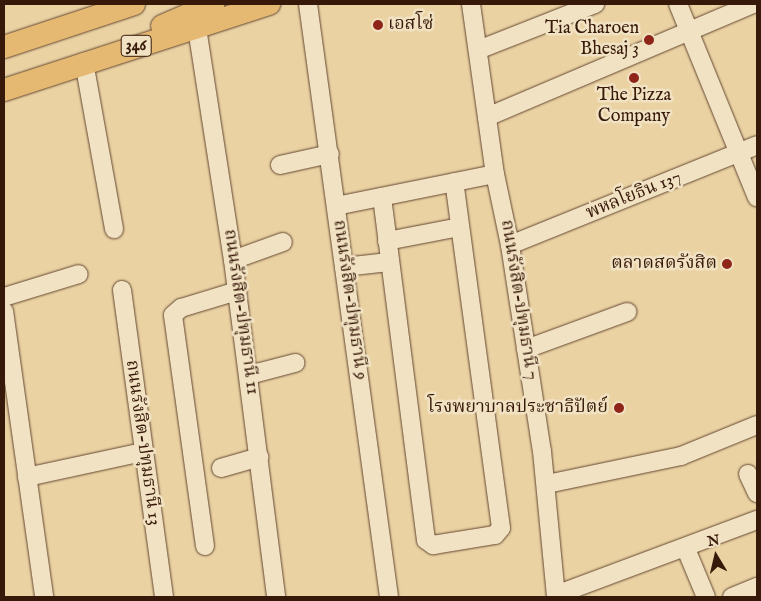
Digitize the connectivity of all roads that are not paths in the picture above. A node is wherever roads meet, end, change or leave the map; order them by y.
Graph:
1 (134, 4) edge
2 (213, 4) edge
3 (269, 4) edge
4 (308, 4) edge
5 (471, 4) edge
6 (595, 4) edge
7 (678, 4) edge
8 (753, 4) edge
9 (87, 12) edge
10 (197, 28) junction
11 (688, 30) junction
12 (4, 47) edge
13 (478, 50) junction
14 (109, 54) junction
15 (84, 62) junction
16 (4, 90) edge
17 (487, 117) junction
18 (757, 145) edge
19 (738, 153) junction
20 (330, 154) junction
21 (280, 165) dead end
22 (495, 174) junction
23 (454, 182) junction
24 (382, 197) junction
25 (757, 198) edge
26 (336, 206) junction
27 (460, 226) junction
28 (114, 229) dead end
29 (387, 241) junction
30 (283, 242) dead end
31 (510, 245) junction
32 (233, 260) junction
33 (390, 262) junction
34 (344, 267) junction
35 (80, 274) dead end
36 (122, 290) dead end
37 (237, 291) junction
38 (4, 297) edge
39 (4, 311) edge
40 (627, 312) dead end
41 (526, 349) junction
42 (295, 363) dead end
43 (249, 375) junction
44 (757, 425) edge
45 (143, 452) junction
46 (259, 457) junction
47 (221, 468) dead end
48 (748, 474) dead end
49 (27, 477) junction
50 (546, 484) junction
51 (757, 493) edge
52 (757, 520) edge
53 (205, 546) dead end
54 (686, 549) junction
55 (757, 587) edge
56 (556, 596) edge
57 (44, 597) edge
58 (164, 597) edge
59 (276, 597) edge
60 (389, 597) edge
61 (706, 597) edge
62 (732, 597) edge

1 - 9 main road, 346
2 - 14 main road
3 - 10 main road, 346
4 - 20 street, ถนนรังสิต-ปทุมธานี 9
5 - 13 street, ถนนรังสิต-ปทุมธานี 7
6 - 13 street
7 - 11 street
8 - 11 street
9 - 12 main road, 346
10 - 14 main road, 346
10 - 32 street, ถนนรังสิต-ปทุมธานี 11
11 - 17 street
11 - 19 street
13 - 17 street, ถนนรังสิต-ปทุมธานี 7
14 - 15 main road, 346
15 - 16 main road, 346
15 - 28 street
17 - 22 street, ถนนรังสิต-ปทุมธานี 7
18 - 19 street, พหลโยธิน 137
19 - 25 street
19 - 31 street, พหลโยธิน 137
20 - 21 street
20 - 26 street, ถนนรังสิต-ปทุมธานี 9
22 - 23 street
22 - 31 street, ถนนรังสิต-ปทุมธานี 7
23 - 24 street
23 - 27 street
24 - 26 street
24 - 29 street
26 - 34 street, ถนนรังสิต-ปทุมธานี 9
27 - 29 street
27 - 33 street
29 - 33 street
30 - 32 street
31 - 41 street, ถนนรังสิต-ปทุมธานี 7
32 - 37 street, ถนนรังสิต-ปทุมธานี 11
33 - 34 street
34 - 60 street, ถนนรังสิต-ปทุมธานี 9
35 - 38 street
36 - 45 street, ถนนรังสิต-ปทุมธานี 13
37 - 43 street, ถนนรังสิต-ปทุมธานี 11
37 - 53 street
39 - 49 street
40 - 41 street
41 - 50 street, ถนนรังสิต-ปทุมธานี 7
42 - 43 street
43 - 46 street, ถนนรังสิต-ปทุมธานี 11
44 - 50 street
45 - 49 street
45 - 58 street, ถนนรังสิต-ปทุมธานี 13
46 - 47 street
46 - 59 street, ถนนรังสิต-ปทุมธานี 11
48 - 51 street
49 - 57 street
50 - 56 street, ถนนรังสิต-ปทุมธานี 7
52 - 54 street
54 - 56 street
54 - 61 street
55 - 62 street

